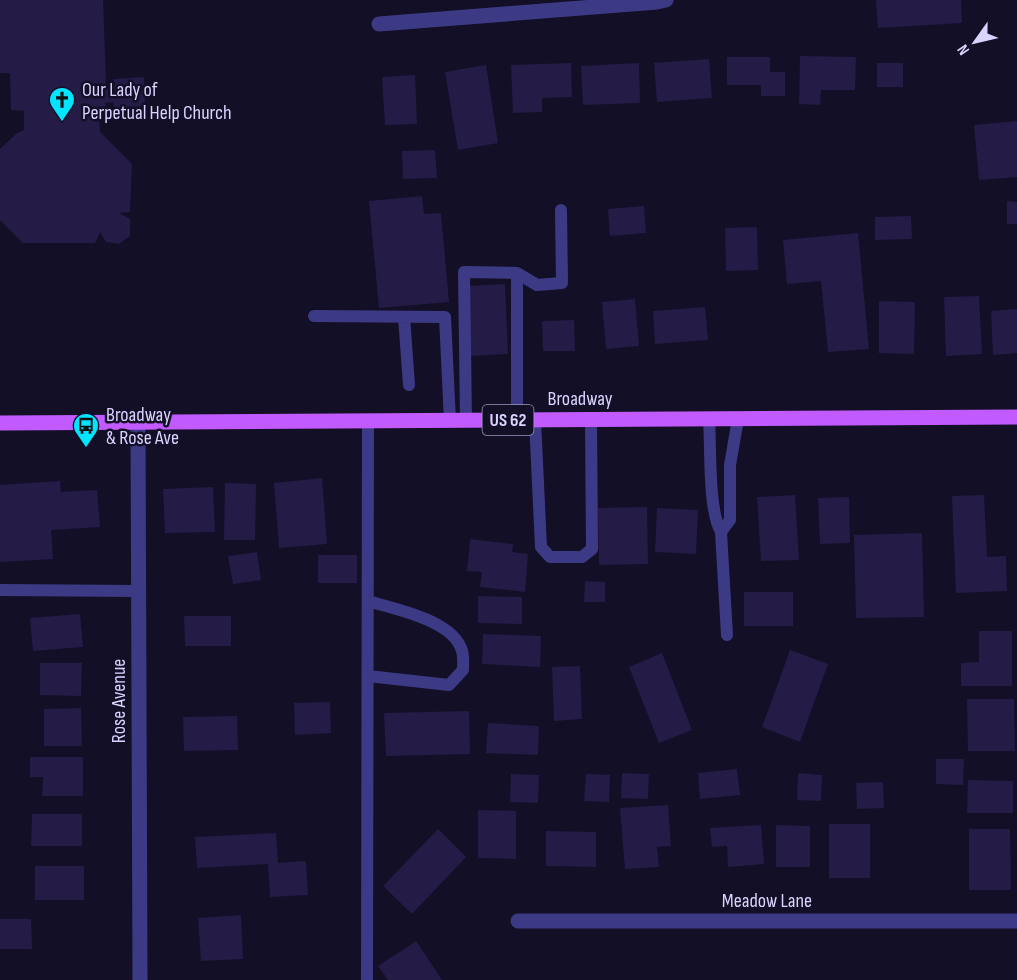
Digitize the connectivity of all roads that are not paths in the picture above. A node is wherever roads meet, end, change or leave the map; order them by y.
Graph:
1 (666, 0) edge
2 (379, 24) dead end
3 (561, 210) dead end
4 (517, 273) junction
5 (314, 316) dead end
6 (404, 317) junction
7 (409, 385) dead end
8 (1017, 417) edge
9 (738, 418) junction
10 (591, 419) junction
11 (709, 419) junction
12 (517, 420) junction
13 (535, 420) junction
14 (368, 421) junction
15 (450, 421) junction
16 (466, 421) junction
17 (138, 422) junction
18 (0, 423) edge
19 (721, 532) junction
20 (0, 590) edge
21 (138, 591) junction
22 (368, 601) junction
23 (727, 635) dead end
24 (368, 676) junction
25 (518, 921) dead end
26 (1017, 921) edge
27 (140, 980) edge
28 (367, 980) edge

1 - 2 street
3 - 4 lane
4 - 12 lane
4 - 16 lane
5 - 6 lane
6 - 7 lane
6 - 15 lane
8 - 9 main road, Broadway / US 62
9 - 11 main road, Broadway / US 62
9 - 19 lane
10 - 11 main road, Broadway / US 62
10 - 13 main road, Broadway / US 62
10 - 13 lane
11 - 19 lane
12 - 13 main road, Broadway / US 62
12 - 16 main road, Broadway / US 62
14 - 15 main road, Broadway / US 62
14 - 17 main road, Broadway / US 62
14 - 22 lane
15 - 16 main road, Broadway / US 62
17 - 18 main road, Broadway / US 62
17 - 21 street, Rose Avenue
19 - 23 lane
20 - 21 lane
21 - 27 street, Rose Avenue
22 - 24 lane
22 - 24 lane
24 - 28 lane
25 - 26 street, Meadow Lane

